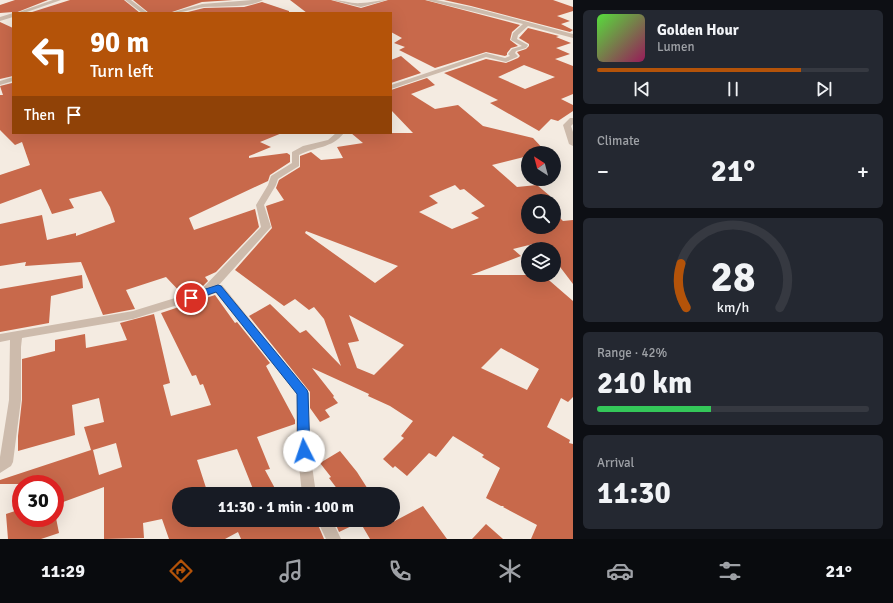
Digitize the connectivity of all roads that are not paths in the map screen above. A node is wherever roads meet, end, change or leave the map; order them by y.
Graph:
1 (58, 0) edge
2 (128, 0) edge
3 (260, 0) edge
4 (335, 0) edge
5 (384, 0) edge
6 (429, 0) edge
7 (22, 12) edge
8 (144, 12) edge
9 (177, 12) edge
10 (12, 15) edge
11 (0, 19) edge
12 (527, 24) junction
13 (573, 36) edge
14 (12, 79) edge
15 (0, 83) edge
16 (392, 87) edge
17 (573, 120) edge
18 (339, 134) edge
19 (573, 144) edge
20 (205, 293) junction
21 (17, 335) junction
22 (0, 338) edge
23 (0, 467) edge
24 (309, 487) edge
25 (328, 527) edge
26 (334, 539) edge

1 - 7 street
2 - 8 street
3 - 9 street
4 - 5 street
6 - 12 street
10 - 11 street
12 - 13 street
12 - 16 street
14 - 15 street
17 - 19 street
18 - 20 street
20 - 21 street
20 - 24 street
21 - 22 street
21 - 23 street
25 - 26 street

